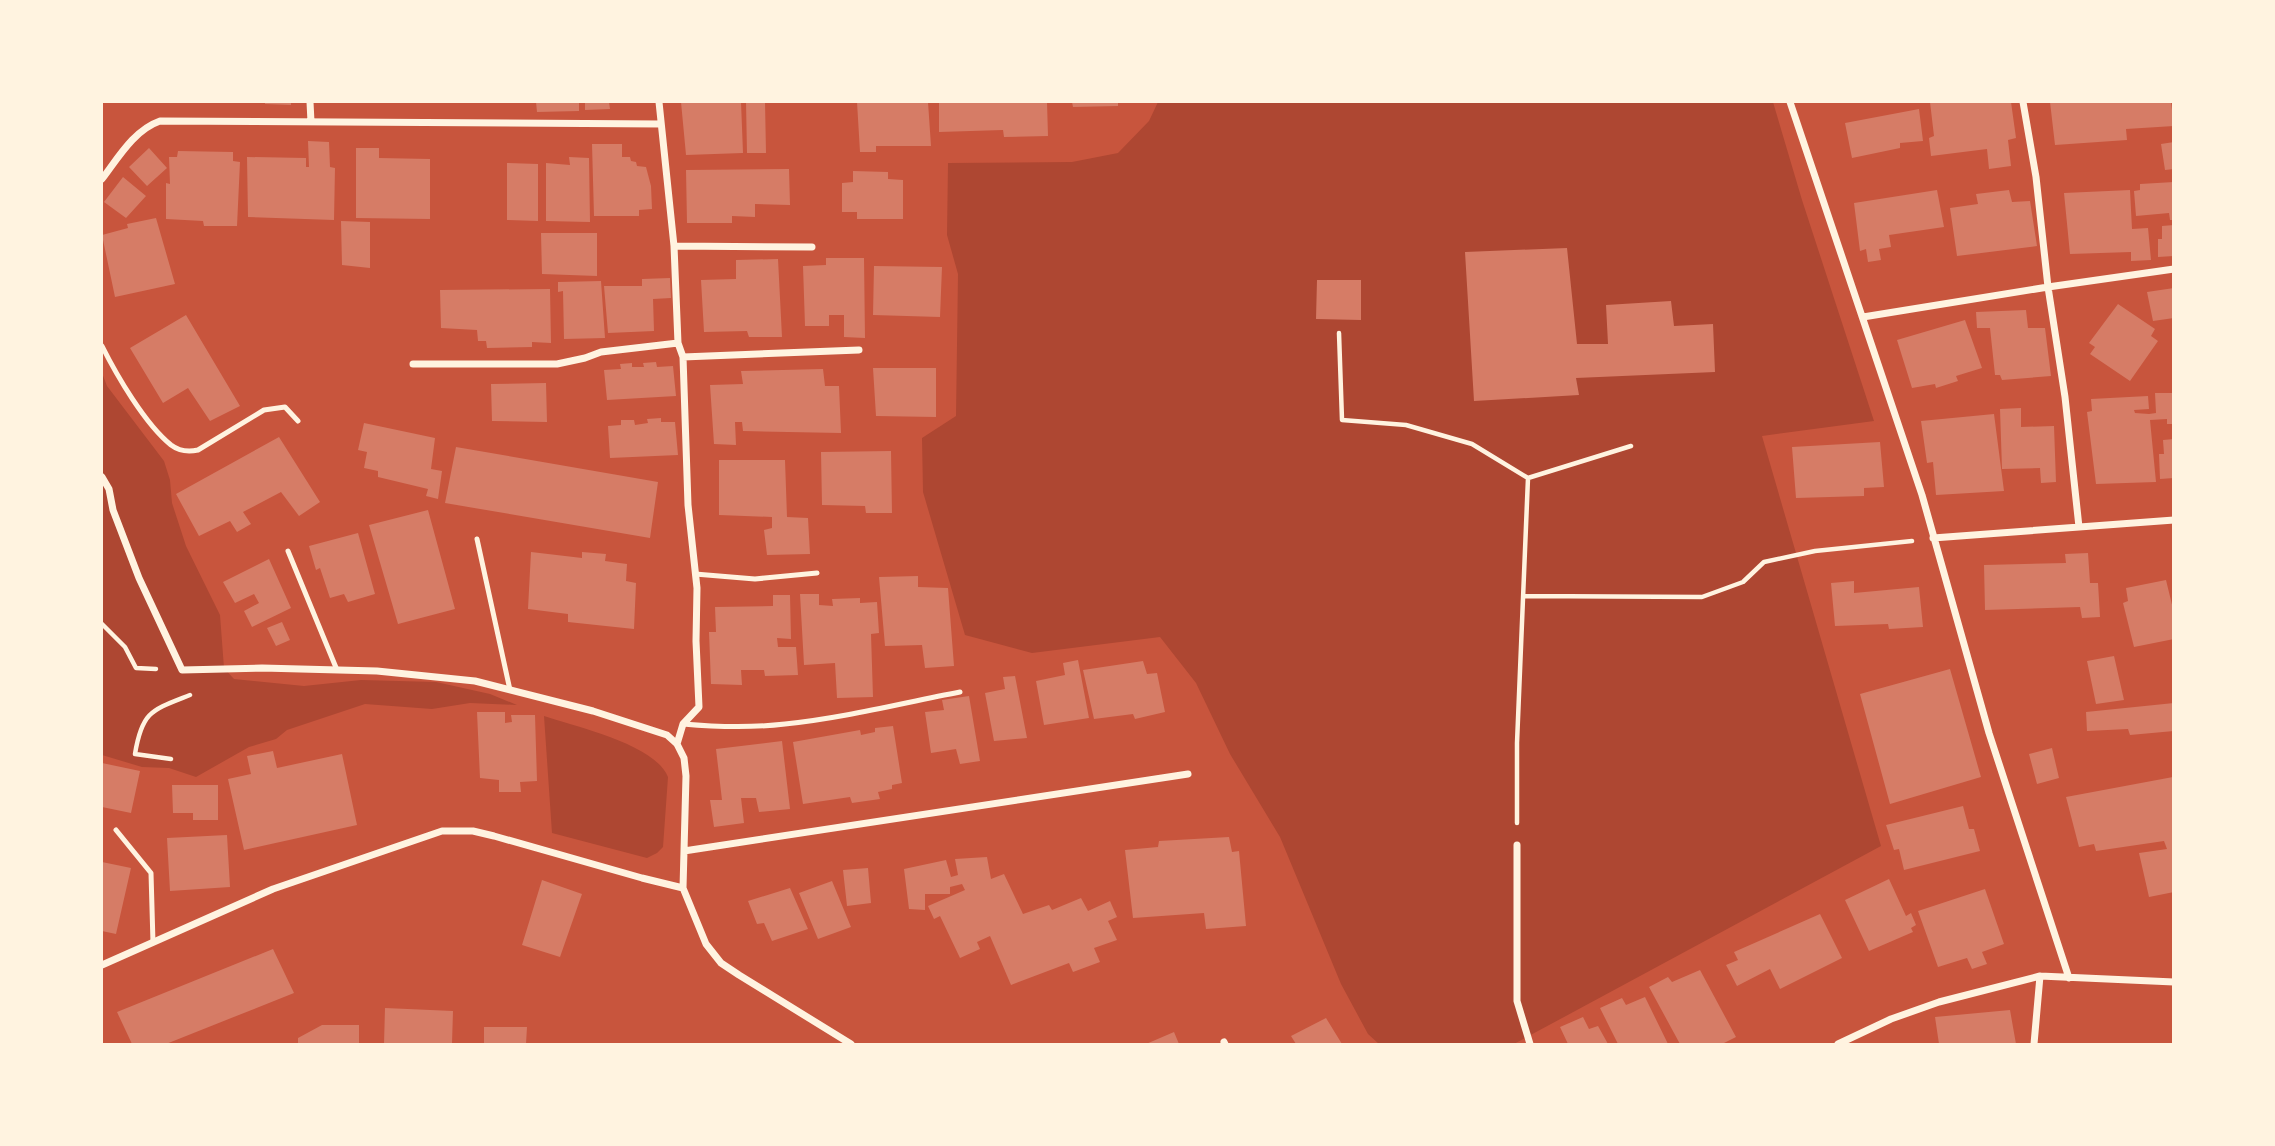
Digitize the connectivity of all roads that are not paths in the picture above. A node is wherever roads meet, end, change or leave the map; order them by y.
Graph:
1 (310, 102) edge
2 (659, 102) edge
3 (1790, 102) edge
4 (2023, 102) edge
5 (311, 122) junction
6 (660, 124) junction
7 (102, 179) edge
8 (674, 246) junction
9 (812, 247) dead end
10 (2174, 269) edge
11 (2048, 287) junction
12 (1863, 317) junction
13 (678, 343) junction
14 (102, 346) edge
15 (859, 350) dead end
16 (683, 357) junction
17 (413, 364) dead end
18 (298, 421) dead end
19 (102, 477) edge
20 (2174, 520) edge
21 (2079, 527) junction
22 (1933, 538) junction
23 (478, 539) dead end
24 (288, 551) dead end
25 (817, 573) dead end
26 (695, 574) junction
27 (337, 670) junction
28 (510, 690) junction
29 (960, 692) dead end
30 (683, 724) junction
31 (677, 744) junction
32 (1188, 774) dead end
33 (116, 830) dead end
34 (1517, 845) road end
35 (684, 851) junction
36 (682, 888) junction
37 (153, 943) junction
38 (102, 965) edge
39 (2040, 976) junction
40 (2069, 978) junction
41 (2174, 982) edge
42 (850, 1045) edge
43 (1530, 1045) edge
44 (1838, 1045) edge
45 (2034, 1045) edge

1 - 5 street
2 - 6 street
3 - 12 street
4 - 11 street
5 - 6 street
5 - 7 street
6 - 8 street
8 - 9 street
8 - 13 street
10 - 11 street
11 - 12 street
11 - 21 street
12 - 22 street
13 - 16 street
13 - 17 street
14 - 18 lane
15 - 16 street
16 - 26 street
19 - 27 street
20 - 21 street
21 - 22 street
22 - 40 street
23 - 28 lane
24 - 27 lane
25 - 26 lane
26 - 30 street
27 - 28 street
28 - 31 street
29 - 30 lane
30 - 31 street
31 - 35 street
32 - 35 street
33 - 37 lane
34 - 43 street
35 - 36 street
36 - 37 street
36 - 42 street
37 - 38 street
39 - 40 street
39 - 44 street
39 - 45 street
40 - 41 street

